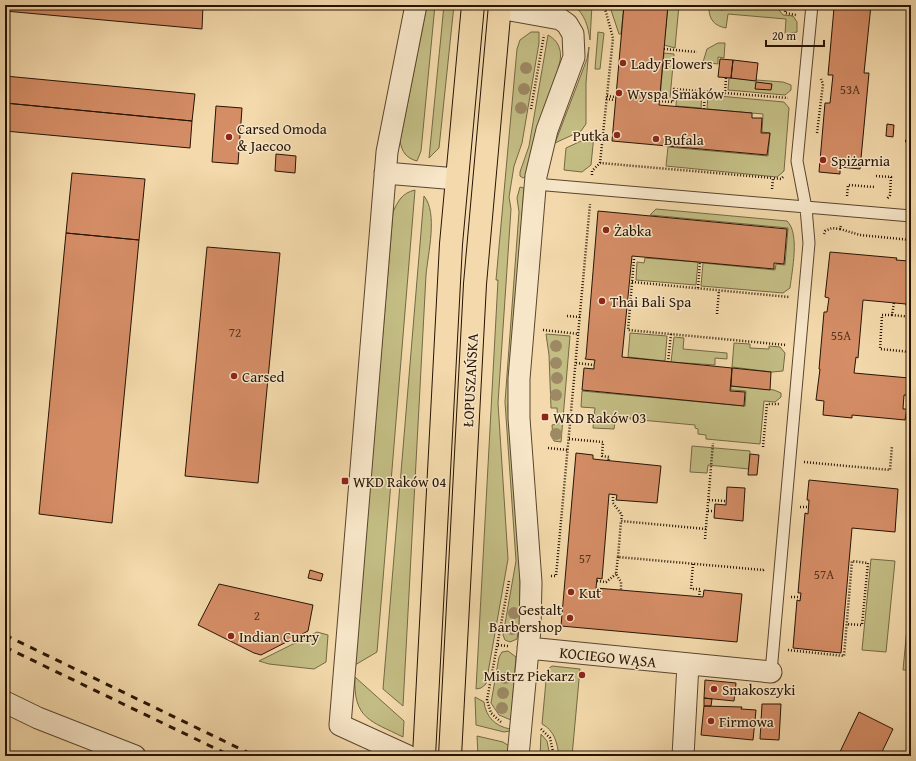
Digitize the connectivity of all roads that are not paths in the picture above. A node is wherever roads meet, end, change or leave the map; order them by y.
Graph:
1 (416, 5) edge
2 (473, 5) edge
3 (812, 5) edge
4 (499, 6) edge
5 (385, 173) junction
6 (457, 179) junction
7 (535, 184) junction
8 (806, 208) junction
9 (911, 216) edge
10 (528, 648) junction
11 (688, 664) junction
12 (771, 672) joint
13 (5, 702) edge
14 (102, 750) edge
15 (135, 756) edge
16 (408, 756) edge
17 (424, 756) edge
18 (450, 756) edge
19 (518, 756) edge
20 (683, 756) edge

1 - 5 street
2 - 6 main road, ŁOPUSZAŃSKA
3 - 8 lane
4 - 7 street
4 - 18 main road, ŁOPUSZAŃSKA
5 - 6 street
5 - 16 street
6 - 17 main road, ŁOPUSZAŃSKA
7 - 8 lane
7 - 10 street
8 - 9 lane
8 - 12 lane
10 - 11 street, KOCIEGO WĄSA
10 - 19 street
11 - 12 street, KOCIEGO WĄSA
11 - 20 street
13 - 14 street
14 - 15 street

